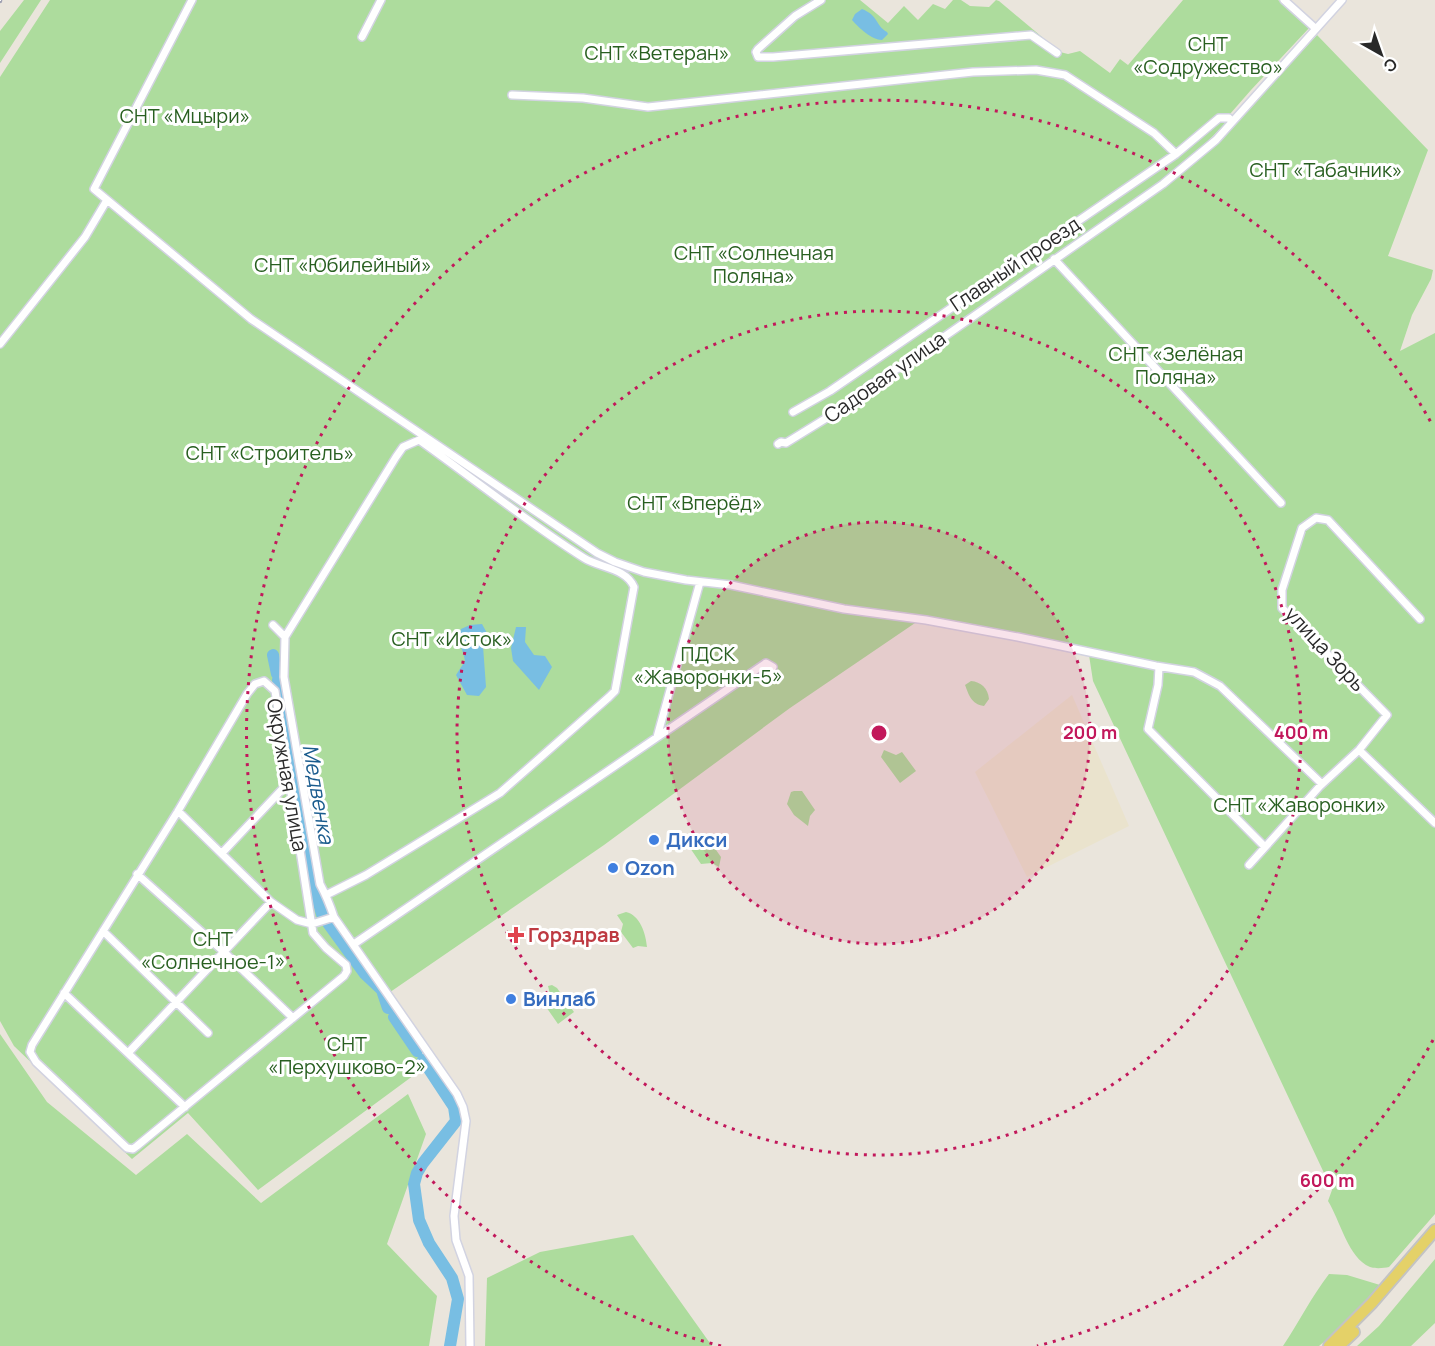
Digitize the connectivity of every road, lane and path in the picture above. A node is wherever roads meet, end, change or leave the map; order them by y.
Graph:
1 (192, 0) edge
2 (381, 0) edge
3 (821, 0) edge
4 (1284, 0) edge
5 (1342, 0) edge
6 (1315, 28) junction
7 (362, 37) dead end
8 (1057, 53) dead end
9 (512, 95) dead end
10 (1232, 122) junction
11 (1176, 154) junction
12 (107, 200) junction
13 (1054, 259) junction
14 (0, 344) edge
15 (793, 412) dead end
16 (778, 444) dead end
17 (1281, 503) dead end
18 (700, 582) junction
19 (1420, 619) dead end
20 (273, 625) dead end
21 (285, 637) junction
22 (773, 667) dead end
23 (1159, 667) junction
24 (657, 737) junction
25 (1359, 750) junction
26 (290, 781) junction
27 (1322, 784) junction
28 (178, 811) junction
29 (1435, 823) edge
30 (1265, 848) junction
31 (222, 853) junction
32 (1249, 865) dead end
33 (137, 874) junction
34 (326, 895) junction
35 (271, 902) junction
36 (334, 917) junction
37 (312, 924) junction
38 (103, 931) junction
39 (354, 944) junction
40 (224, 952) junction
41 (64, 993) junction
42 (176, 1002) junction
43 (293, 1018) junction
44 (208, 1033) dead end
45 (128, 1053) junction
46 (185, 1107) junction
47 (1435, 1230) edge
48 (1435, 1241) edge
49 (470, 1346) edge
50 (1329, 1346) edge
51 (1340, 1346) edge

1 - 12 street
2 - 7 street
3 - 8 street
4 - 6 street
5 - 6 street, Садовая улица
6 - 10 street, Садовая улица
9 - 11 street
10 - 11 street, Главный проезд
10 - 13 street, Садовая улица
11 - 15 street, Главный проезд
12 - 14 street
12 - 18 street
13 - 16 street, Садовая улица
13 - 17 street
18 - 23 street
18 - 24 street
19 - 25 street, улица Зорь
20 - 21 street
21 - 34 street
21 - 34 street
22 - 24 street
23 - 27 street
23 - 30 street
24 - 39 street
25 - 27 street
25 - 29 street
26 - 28 street, Окружная улица
26 - 31 street
26 - 37 street, Окружная улица
27 - 30 street
28 - 31 street
28 - 33 street, Окружная улица
30 - 32 street
31 - 35 street
33 - 38 street, Окружная улица
33 - 40 street
34 - 36 street
35 - 37 street
35 - 40 street
36 - 37 street
36 - 39 street
37 - 43 street, Окружная улица
38 - 41 street, Окружная улица
38 - 42 street
39 - 49 street
40 - 42 street
40 - 43 street
41 - 45 street
41 - 46 street, Окружная улица
42 - 44 street
42 - 45 street
43 - 46 street, Окружная улица
45 - 46 street
47 - 50 main road
48 - 51 main road

